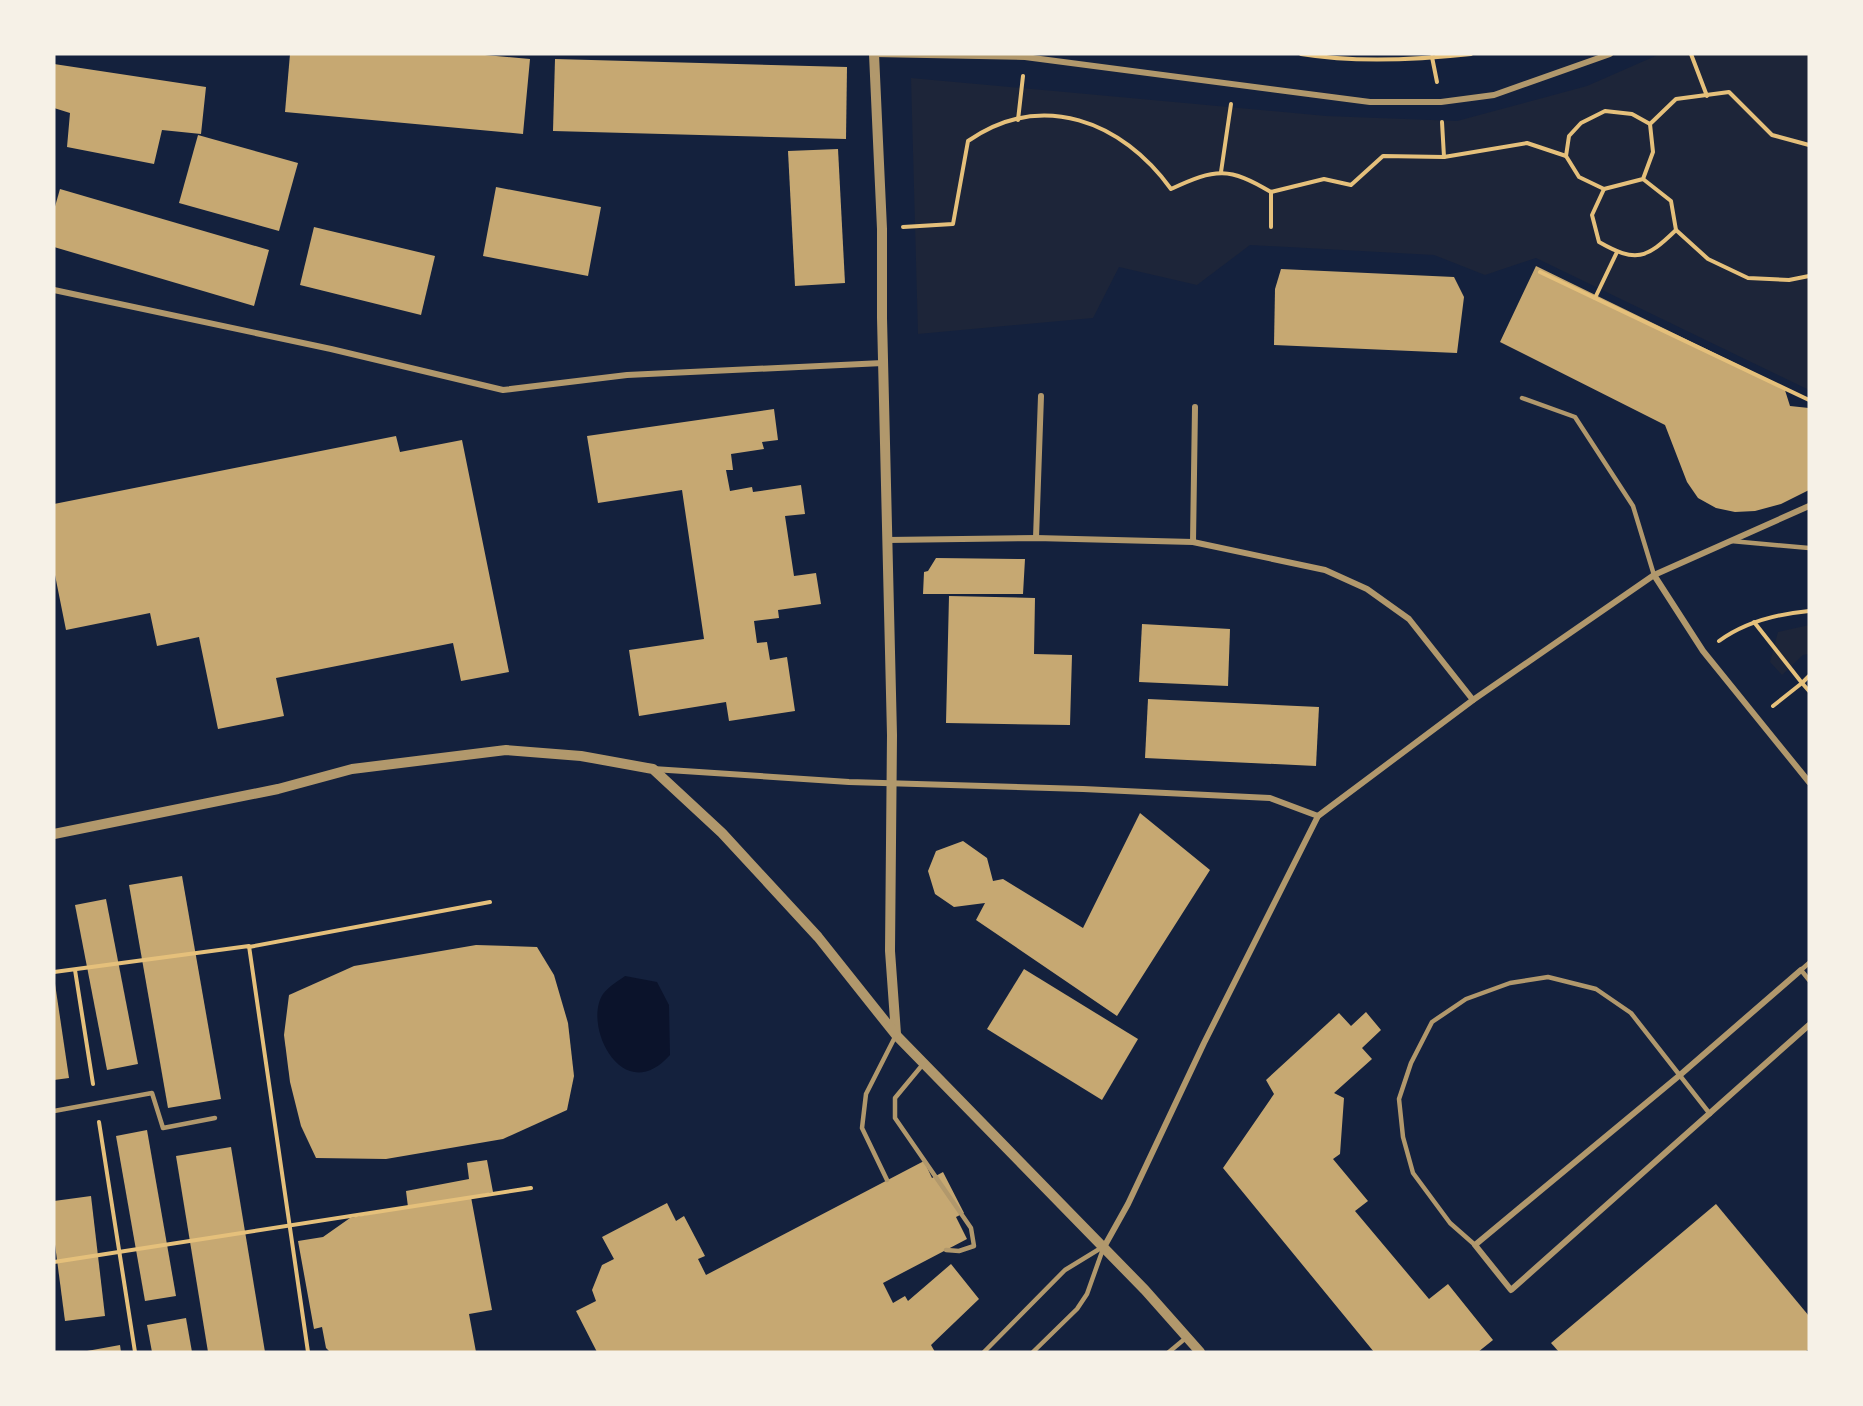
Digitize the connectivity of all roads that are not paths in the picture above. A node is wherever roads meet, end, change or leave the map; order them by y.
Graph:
1 (874, 54) edge
2 (1610, 54) edge
3 (54, 290) edge
4 (883, 363) junction
5 (1041, 396) dead end
6 (1522, 398) dead end
7 (1195, 408) dead end
8 (1809, 506) edge
9 (1036, 538) junction
10 (888, 540) junction
11 (1729, 540) junction
12 (1193, 542) junction
13 (1809, 548) edge
14 (1654, 575) junction
15 (1473, 700) junction
16 (653, 769) junction
17 (1809, 782) edge
18 (891, 784) junction
19 (1318, 816) junction
20 (54, 834) edge
21 (1809, 963) edge
22 (1801, 970) junction
23 (1809, 980) edge
24 (1809, 1025) edge
25 (896, 1035) junction
26 (924, 1063) junction
27 (1680, 1075) junction
28 (54, 1111) edge
29 (1710, 1114) junction
30 (215, 1118) dead end
31 (887, 1180) dead end
32 (1474, 1245) junction
33 (1104, 1247) junction
34 (946, 1250) dead end
35 (1187, 1337) junction
36 (984, 1352) edge
37 (1033, 1352) edge
38 (1169, 1352) edge
39 (1200, 1352) edge

1 - 2 street
1 - 4 street
3 - 4 street
4 - 10 street
5 - 9 street
6 - 14 lane
7 - 12 street
8 - 11 street
9 - 10 street
9 - 12 street
10 - 18 street
11 - 13 lane
11 - 14 street
12 - 15 street
14 - 15 street
14 - 17 street
15 - 19 street
16 - 18 street
16 - 20 street
16 - 25 street
18 - 19 street
18 - 25 street
19 - 33 street
21 - 22 lane
22 - 23 lane
22 - 27 street
24 - 29 street
25 - 26 street
25 - 31 lane
26 - 33 street
26 - 34 lane
27 - 29 lane
27 - 32 street
27 - 32 lane
28 - 30 lane
29 - 32 street
33 - 35 street
33 - 36 lane
33 - 37 lane
35 - 38 lane
35 - 39 street

